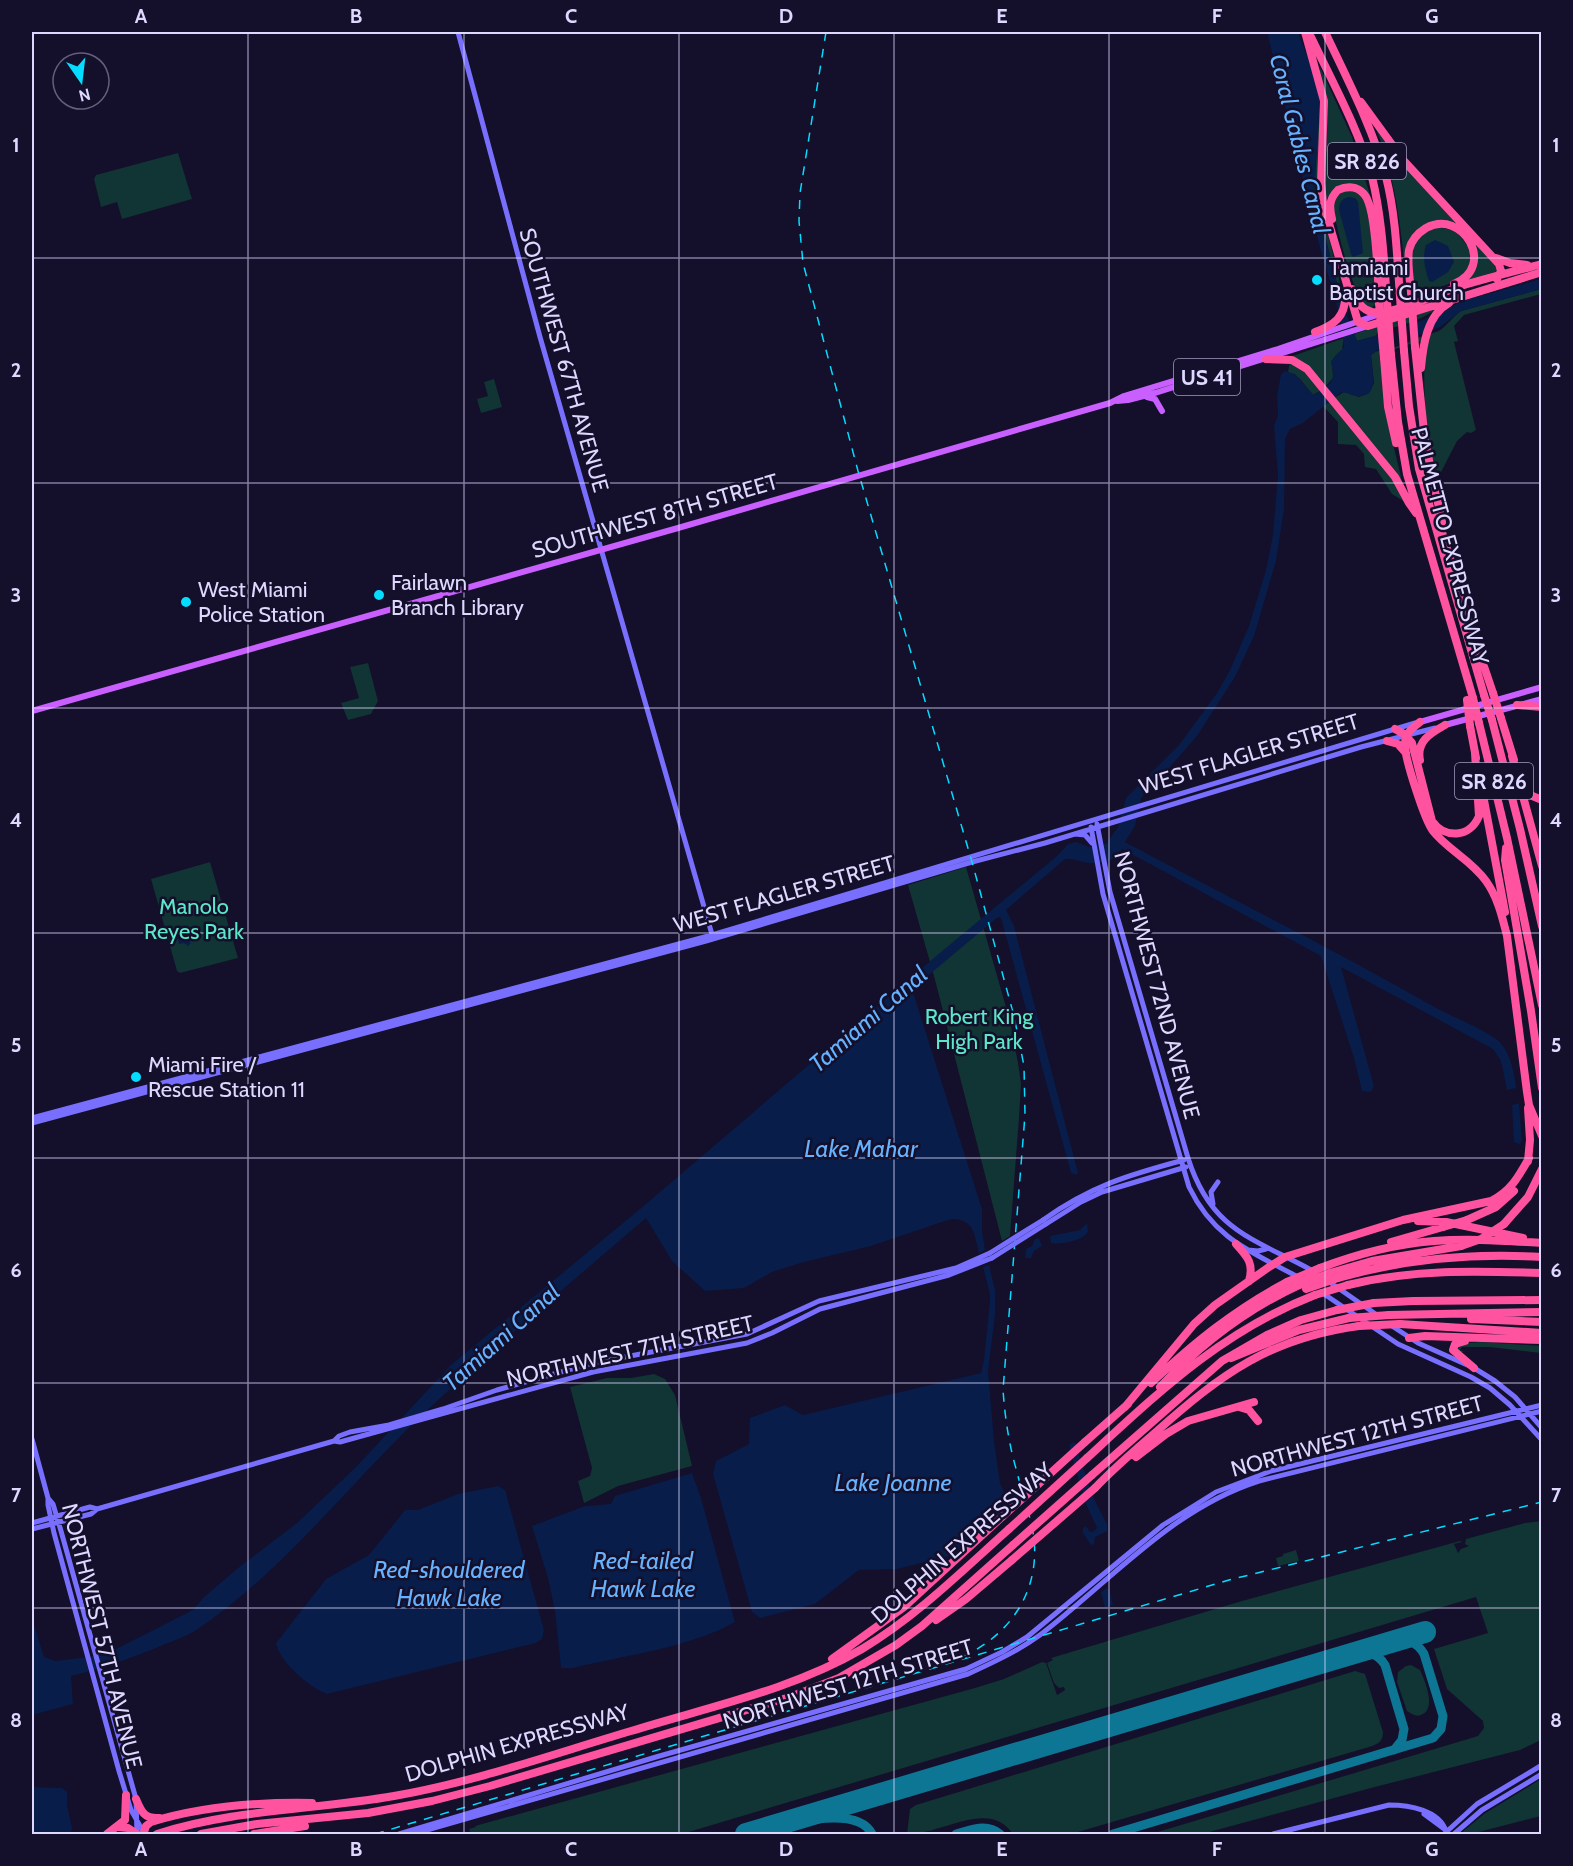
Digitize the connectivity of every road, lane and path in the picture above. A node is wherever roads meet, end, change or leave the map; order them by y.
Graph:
1 (458, 32) edge
2 (1307, 32) edge
3 (1325, 32) edge
4 (1352, 88) junction
5 (1493, 257) junction
6 (1540, 267) edge
7 (1500, 275) junction
8 (1345, 283) junction
9 (1489, 288) junction
10 (1437, 294) junction
11 (1464, 295) junction
12 (1383, 302) junction
13 (1384, 313) junction
14 (1354, 325) junction
15 (1339, 329) junction
16 (1315, 332) joint
17 (1278, 349) junction
18 (1295, 350) junction
19 (1266, 359) junction
20 (1239, 361) junction
21 (1234, 369) junction
22 (1420, 392) junction
23 (1143, 396) junction
24 (1114, 401) junction
25 (1408, 406) junction
26 (1162, 411) dead end
27 (1419, 516) junction
28 (1447, 546) junction
29 (601, 550) junction
30 (1542, 687) edge
31 (1489, 694) junction
32 (1542, 699) edge
33 (1517, 705) junction
34 (1542, 707) edge
35 (32, 711) edge
36 (1496, 719) junction
37 (1420, 722) junction
38 (1445, 725) junction
39 (1475, 725) junction
40 (1395, 729) junction
41 (1381, 734) junction
42 (1407, 737) junction
43 (1387, 741) junction
44 (1373, 744) junction
45 (1332, 748) junction
46 (1407, 753) junction
47 (1475, 753) junction
48 (1512, 756) junction
49 (1328, 757) junction
50 (1420, 772) junction
51 (1202, 788) junction
52 (1195, 797) junction
53 (1542, 800) edge
54 (1093, 824) junction
55 (1071, 834) junction
56 (1507, 838) junction
57 (1093, 844) junction
58 (1542, 866) edge
59 (935, 870) junction
60 (1110, 892) junction
61 (1103, 894) junction
62 (1535, 897) junction
63 (1542, 908) edge
64 (1119, 922) junction
65 (1111, 924) junction
66 (1542, 926) edge
67 (1507, 936) junction
68 (712, 937) junction
69 (1132, 966) junction
70 (1124, 968) junction
71 (1542, 1005) edge
72 (1145, 1011) junction
73 (1531, 1011) junction
74 (1138, 1014) junction
75 (1542, 1051) edge
76 (1158, 1055) junction
77 (1150, 1058) junction
78 (1541, 1084) edge
79 (1171, 1100) junction
80 (1163, 1102) junction
81 (1529, 1104) junction
82 (32, 1119) edge
83 (32, 1123) edge
84 (1542, 1136) edge
85 (1188, 1158) junction
86 (1529, 1158) junction
87 (1180, 1161) junction
88 (1190, 1166) junction
89 (1183, 1168) junction
90 (1542, 1169) edge
91 (1218, 1182) dead end
92 (1202, 1190) junction
93 (1195, 1199) junction
94 (1214, 1209) junction
95 (1044, 1222) junction
96 (1381, 1228) junction
97 (1541, 1243) edge
98 (1236, 1244) junction
99 (1266, 1249) junction
100 (1245, 1250) junction
101 (991, 1255) junction
102 (1286, 1257) junction
103 (1542, 1257) edge
104 (1273, 1264) junction
105 (1320, 1268) junction
106 (1542, 1272) edge
107 (1334, 1276) junction
108 (1249, 1281) junction
109 (1542, 1300) edge
110 (1542, 1312) edge
111 (1401, 1319) junction
112 (1542, 1322) edge
113 (1542, 1333) edge
114 (1408, 1338) junction
115 (1474, 1338) junction
116 (1542, 1341) edge
117 (1222, 1361) junction
118 (1474, 1368) junction
119 (1254, 1402) dead end
120 (1542, 1405) edge
121 (1125, 1407) junction
122 (1235, 1407) junction
123 (1516, 1411) junction
124 (1542, 1411) edge
125 (1527, 1412) junction
126 (1520, 1417) junction
127 (1258, 1421) dead end
128 (1125, 1424) junction
129 (369, 1428) junction
130 (1542, 1428) edge
131 (1412, 1436) junction
132 (32, 1438) edge
133 (348, 1440) junction
134 (1542, 1440) edge
135 (334, 1441) junction
136 (1414, 1443) junction
137 (1095, 1488) junction
138 (55, 1520) junction
139 (32, 1523) edge
140 (32, 1529) edge
141 (72, 1596) junction
142 (83, 1608) junction
143 (76, 1611) junction
144 (87, 1624) junction
145 (922, 1626) junction
146 (810, 1675) junction
147 (1542, 1765) edge
148 (1542, 1774) edge
149 (132, 1796) junction
150 (343, 1804) junction
151 (136, 1818) junction
152 (162, 1818) junction
153 (316, 1820) junction
154 (118, 1827) junction
155 (107, 1834) edge
156 (140, 1834) edge
157 (157, 1834) edge
158 (201, 1834) edge
159 (254, 1834) edge
160 (399, 1834) edge
161 (413, 1834) edge
162 (1273, 1834) edge
163 (1449, 1834) edge

1 - 29 main road, SOUTHWEST 67TH AVENUE
2 - 8 highway
2 - 12 highway, SR 826
3 - 4 highway, PALMETTO EXPRESSWAY / SR 826
4 - 5 highway
4 - 25 highway, PALMETTO EXPRESSWAY / SR 826, bridge
5 - 6 highway
5 - 7 highway
6 - 7 highway, SOUTHWEST 8TH STREET / US 41
6 - 9 highway
7 - 9 highway
7 - 10 highway, SOUTHWEST 8TH STREET / US 41
8 - 14 highway
8 - 15 highway
9 - 11 highway
10 - 13 highway, SOUTHWEST 8TH STREET / US 41
10 - 22 highway, bridge
11 - 14 highway
11 - 22 highway
12 - 13 highway
12 - 27 highway, PALMETTO EXPRESSWAY / SR 826, bridge
13 - 14 main road, SOUTHWEST 8TH STREET / US 41
14 - 15 main road, SOUTHWEST 8TH STREET / US 41
15 - 16 highway
15 - 17 main road, SOUTHWEST 8TH STREET / US 41
15 - 18 main road, SOUTHWEST 8TH STREET / US 41
16 - 17 main road
17 - 18 main road
17 - 20 main road, SOUTHWEST 8TH STREET / US 41
18 - 19 main road, SOUTHWEST 8TH STREET / US 41
19 - 21 main road, SOUTHWEST 8TH STREET / US 41
19 - 27 highway
20 - 21 main road
20 - 24 main road, SOUTHWEST 8TH STREET / US 41
21 - 23 main road, SOUTHWEST 8TH STREET / US 41
22 - 28 highway
23 - 24 main road, SOUTHWEST 8TH STREET / US 41
23 - 26 main road
24 - 29 main road, SOUTHWEST 8TH STREET / US 41
25 - 28 highway
25 - 31 highway, PALMETTO EXPRESSWAY / SR 826
27 - 39 highway, PALMETTO EXPRESSWAY / SR 826, bridge
28 - 31 highway
29 - 35 main road, SOUTHWEST 8TH STREET / US 41
29 - 68 main road, SOUTHWEST 67TH AVENUE
30 - 37 main road, WEST FLAGLER STREET
31 - 36 highway, PALMETTO EXPRESSWAY / SR 826, bridge
32 - 33 main road, WEST FLAGLER STREET
33 - 34 highway
33 - 38 main road, WEST FLAGLER STREET
36 - 48 highway
36 - 62 highway, PALMETTO EXPRESSWAY / SR 826
37 - 40 main road, WEST FLAGLER STREET
37 - 42 highway
38 - 42 main road, WEST FLAGLER STREET
38 - 50 highway
39 - 47 highway
39 - 56 highway, PALMETTO EXPRESSWAY / SR 826
40 - 41 main road, WEST FLAGLER STREET
40 - 42 highway
41 - 44 main road
41 - 45 main road, WEST FLAGLER STREET
42 - 43 main road, WEST FLAGLER STREET
42 - 46 highway
42 - 50 highway
43 - 44 main road, WEST FLAGLER STREET
43 - 46 highway
44 - 49 main road, WEST FLAGLER STREET
45 - 49 main road
45 - 51 main road, WEST FLAGLER STREET
46 - 67 highway
47 - 50 highway
47 - 67 highway
48 - 53 highway
48 - 58 highway
49 - 52 main road, WEST FLAGLER STREET
51 - 52 main road
51 - 54 main road, WEST FLAGLER STREET
52 - 54 main road, WEST FLAGLER STREET
54 - 55 main road, WEST FLAGLER STREET
54 - 57 main road, NORTHWEST 72ND AVENUE
54 - 59 main road, WEST FLAGLER STREET
54 - 60 main road, NORTHWEST 72ND AVENUE
55 - 57 main road
55 - 59 main road, WEST FLAGLER STREET
56 - 71 highway, PALMETTO EXPRESSWAY / SR 826
56 - 73 highway
57 - 61 main road, NORTHWEST 72ND AVENUE
59 - 68 main road, WEST FLAGLER STREET
60 - 61 main road
60 - 64 main road, NORTHWEST 72ND AVENUE
61 - 65 main road, NORTHWEST 72ND AVENUE
62 - 63 highway
62 - 66 highway, PALMETTO EXPRESSWAY / SR 826
64 - 65 main road
64 - 69 main road, NORTHWEST 72ND AVENUE
65 - 70 main road, NORTHWEST 72ND AVENUE
67 - 81 highway
68 - 82 main road, WEST FLAGLER STREET
68 - 83 main road, WEST FLAGLER STREET
69 - 70 main road
69 - 72 main road, NORTHWEST 72ND AVENUE
70 - 74 main road, NORTHWEST 72ND AVENUE
72 - 74 main road
72 - 76 main road, NORTHWEST 72ND AVENUE
73 - 75 highway
73 - 78 highway
74 - 77 main road, NORTHWEST 72ND AVENUE
76 - 77 main road
76 - 79 main road, NORTHWEST 72ND AVENUE
77 - 80 main road, NORTHWEST 72ND AVENUE
79 - 80 main road
79 - 85 main road, NORTHWEST 72ND AVENUE
80 - 87 main road, NORTHWEST 72ND AVENUE
81 - 84 highway
81 - 86 highway
85 - 87 main road, NORTHWEST 7TH STREET
85 - 88 main road, NORTHWEST 72ND AVENUE
86 - 96 highway
86 - 105 highway, bridge
87 - 89 main road, NORTHWEST 72ND AVENUE
87 - 95 main road, NORTHWEST 7TH STREET
88 - 89 main road, NORTHWEST 7TH STREET
88 - 92 main road, NORTHWEST 72ND AVENUE
89 - 93 main road, NORTHWEST 72ND AVENUE
89 - 95 main road, NORTHWEST 7TH STREET
90 - 107 highway, bridge
91 - 94 main road
92 - 93 main road
92 - 94 main road, NORTHWEST 72ND AVENUE
93 - 98 main road, NORTHWEST 72ND AVENUE
94 - 99 main road, NORTHWEST 72ND AVENUE
95 - 101 main road, NORTHWEST 7TH STREET, bridge
96 - 97 highway
96 - 102 highway
97 - 105 highway
98 - 100 main road, NORTHWEST 72ND AVENUE
98 - 108 highway
99 - 100 main road
99 - 102 main road
100 - 104 main road, NORTHWEST 72ND AVENUE
101 - 129 main road, NORTHWEST 7TH STREET
101 - 133 main road, NORTHWEST 7TH STREET
102 - 104 highway
102 - 114 main road
103 - 107 highway
104 - 108 highway
104 - 123 main road, NORTHWEST 72ND AVENUE
105 - 121 highway, bridge
106 - 128 highway, DOLPHIN EXPRESSWAY, bridge
107 - 128 highway, bridge
108 - 121 highway
109 - 117 highway, DOLPHIN EXPRESSWAY, bridge
110 - 111 highway
111 - 112 highway
111 - 113 highway
111 - 117 highway, bridge
111 - 137 highway, bridge
114 - 115 highway
114 - 118 main road
115 - 116 highway
115 - 118 highway
117 - 145 highway, DOLPHIN EXPRESSWAY, bridge
118 - 125 main road
119 - 122 highway
120 - 125 main road, NORTHWEST 12TH STREET
121 - 146 highway, bridge
122 - 127 highway
122 - 137 highway
123 - 125 main road, NORTHWEST 12TH STREET
123 - 126 main road, NORTHWEST 72ND AVENUE
123 - 131 main road, NORTHWEST 12TH STREET
124 - 125 main road, NORTHWEST 12TH STREET
125 - 126 main road, NORTHWEST 12TH STREET
125 - 130 main road
126 - 134 main road, NORTHWEST 72ND AVENUE
126 - 136 main road, NORTHWEST 12TH STREET
128 - 146 highway, DOLPHIN EXPRESSWAY, bridge
129 - 133 main road
129 - 135 main road, NORTHWEST 7TH STREET
131 - 136 main road
131 - 160 main road, NORTHWEST 12TH STREET
132 - 138 main road, NORTHWEST 57TH AVENUE
133 - 135 main road, NORTHWEST 7TH STREET
135 - 138 main road, NORTHWEST 7TH STREET
136 - 161 main road, NORTHWEST 12TH STREET
137 - 145 highway, bridge
138 - 139 main road, NORTHWEST 7TH STREET
138 - 140 main road, NORTHWEST 7TH STREET
138 - 141 main road, NORTHWEST 57TH AVENUE
138 - 142 main road, NORTHWEST 57TH AVENUE
141 - 142 main road
141 - 143 main road, NORTHWEST 57TH AVENUE
142 - 144 main road, NORTHWEST 57TH AVENUE
143 - 144 main road
143 - 149 main road, NORTHWEST 57TH AVENUE
144 - 149 main road, NORTHWEST 57TH AVENUE
145 - 153 highway, DOLPHIN EXPRESSWAY
146 - 150 highway, DOLPHIN EXPRESSWAY
147 - 163 main road
148 - 163 main road
149 - 151 main road, NORTHWEST 57TH AVENUE
149 - 151 main road, NORTHWEST 57TH AVENUE
149 - 152 highway
149 - 154 highway
150 - 152 highway
150 - 157 highway, DOLPHIN EXPRESSWAY
151 - 156 main road, NORTHWEST 57TH AVENUE
152 - 156 highway
153 - 158 highway, DOLPHIN EXPRESSWAY
153 - 159 highway
154 - 155 highway
154 - 156 highway
162 - 163 main road

